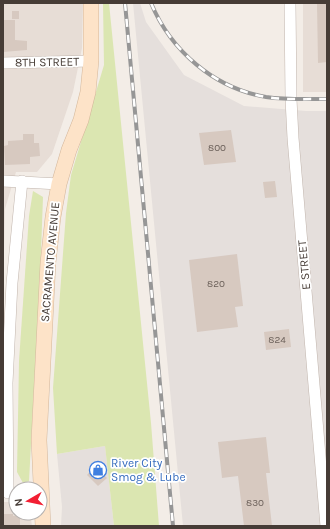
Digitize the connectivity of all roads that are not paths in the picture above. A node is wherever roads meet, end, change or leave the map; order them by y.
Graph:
1 (91, 3) edge
2 (290, 3) edge
3 (91, 61) junction
4 (3, 63) edge
5 (22, 181) junction
6 (3, 182) edge
7 (59, 184) junction
8 (7, 283) edge
9 (5, 383) edge
10 (9, 481) edge
11 (41, 481) edge
12 (326, 526) edge

1 - 3 main road, SACRAMENTO AVENUE
2 - 12 street, E STREET
3 - 4 street, 8TH STREET
3 - 7 main road, SACRAMENTO AVENUE
5 - 6 street
5 - 7 street
5 - 8 street
7 - 11 main road, SACRAMENTO AVENUE
8 - 9 street
9 - 10 street

